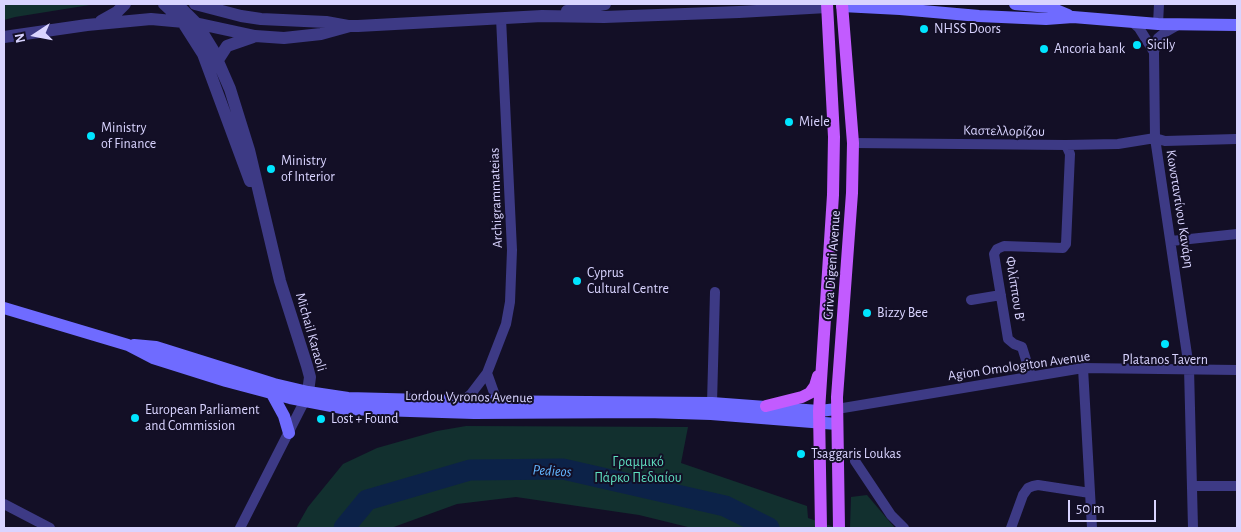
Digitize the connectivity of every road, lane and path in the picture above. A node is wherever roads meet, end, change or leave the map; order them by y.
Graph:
1 (125, 4) edge
2 (164, 4) edge
3 (177, 4) edge
4 (195, 4) edge
5 (605, 4) edge
6 (1015, 4) edge
7 (1159, 4) edge
8 (827, 5) edge
9 (842, 5) edge
10 (213, 6) edge
11 (542, 16) junction
12 (1072, 17) junction
13 (501, 18) junction
14 (182, 21) junction
15 (1132, 22) junction
16 (197, 24) junction
17 (1158, 24) junction
18 (87, 25) junction
19 (1178, 25) junction
20 (1237, 25) edge
21 (350, 26) junction
22 (249, 35) junction
23 (4, 37) edge
24 (1154, 52) junction
25 (218, 60) junction
26 (1155, 138) junction
27 (1236, 139) dead end
28 (853, 143) junction
29 (1066, 145) junction
30 (264, 220) junction
31 (1237, 234) edge
32 (1171, 241) junction
33 (715, 292) dead end
34 (1001, 295) junction
35 (971, 300) dead end
36 (4, 308) edge
37 (128, 345) junction
38 (822, 364) junction
39 (1083, 368) junction
40 (1189, 368) junction
41 (1237, 370) edge
42 (487, 373) junction
43 (1031, 376) junction
44 (272, 394) junction
45 (306, 397) junction
46 (463, 401) junction
47 (497, 401) junction
48 (712, 403) junction
49 (766, 406) junction
50 (837, 409) junction
51 (819, 417) junction
52 (837, 424) junction
53 (289, 433) junction
54 (855, 461) dead end
55 (1192, 486) junction
56 (1237, 486) edge
57 (1090, 493) junction
58 (4, 504) edge
59 (821, 525) edge
60 (838, 526) edge
61 (50, 528) edge
62 (240, 528) edge
63 (904, 528) edge
64 (1011, 528) edge
65 (1092, 528) edge
66 (1193, 528) edge

1 - 18 street
2 - 14 street, Michail Karaoli
3 - 16 street, Michail Karaoli
4 - 10 street
5 - 11 street
6 - 12 main road
7 - 17 street
8 - 9 main road
8 - 11 street
8 - 38 main road, Griva Digeni Avenue
9 - 12 main road
9 - 28 main road, Griva Digeni Avenue
10 - 21 street
10 - 22 street
11 - 13 street
12 - 15 main road
13 - 21 street
13 - 42 street, Archigrammateias
14 - 16 street
14 - 18 street
14 - 30 street, Michail Karaoli
15 - 17 main road
15 - 24 street
16 - 22 street
16 - 25 street, Michail Karaoli
17 - 19 main road
18 - 23 street
19 - 20 main road
19 - 24 street
21 - 22 street
22 - 25 street
24 - 26 street, Κωνσταντίνου Κανάρη
25 - 30 street, Michail Karaoli
26 - 27 street, Καστελλορίζου
26 - 29 street, Καστελλορίζου
26 - 32 street, Κωνσταντίνου Κανάρη
28 - 29 street, Καστελλορίζου
28 - 50 main road, Griva Digeni Avenue
29 - 34 street, Φιλίππου Β'
30 - 45 street, Michail Karaoli
31 - 32 street
32 - 40 street, Κωνσταντίνου Κανάρη
33 - 48 street
34 - 35 street
34 - 43 street, Φιλίππου Β'
36 - 37 main road, Lordou Vyronos Avenue
37 - 44 main road, Lordou Vyronos Avenue
37 - 45 main road, Lordou Vyronos Avenue
38 - 49 main road
38 - 51 main road, Griva Digeni Avenue
39 - 40 street, Agion Omologiton Avenue
39 - 43 street, Agion Omologiton Avenue
39 - 57 street
40 - 41 street, Agion Omologiton Avenue
40 - 55 street, Κωνσταντίνου Κανάρη
42 - 46 street, Archigrammateias
42 - 47 street
43 - 50 street, Agion Omologiton Avenue
44 - 45 main road, Lordou Vyronos Avenue
44 - 53 main road
45 - 46 main road, Lordou Vyronos Avenue
45 - 51 main road, Lordou Vyronos Avenue
45 - 53 street, Michail Karaoli
46 - 47 main road, Lordou Vyronos Avenue
47 - 48 main road, Lordou Vyronos Avenue
48 - 49 main road, Lordou Vyronos Avenue
49 - 51 main road, Lordou Vyronos Avenue
50 - 51 main road
50 - 52 main road, Griva Digeni Avenue
51 - 52 main road
51 - 59 main road, Griva Digeni Avenue
52 - 60 main road, Griva Digeni Avenue
53 - 62 street, Michail Karaoli
54 - 63 street
55 - 56 street
55 - 66 street, Κωνσταντίνου Κανάρη
57 - 64 street
57 - 65 street
58 - 61 street

